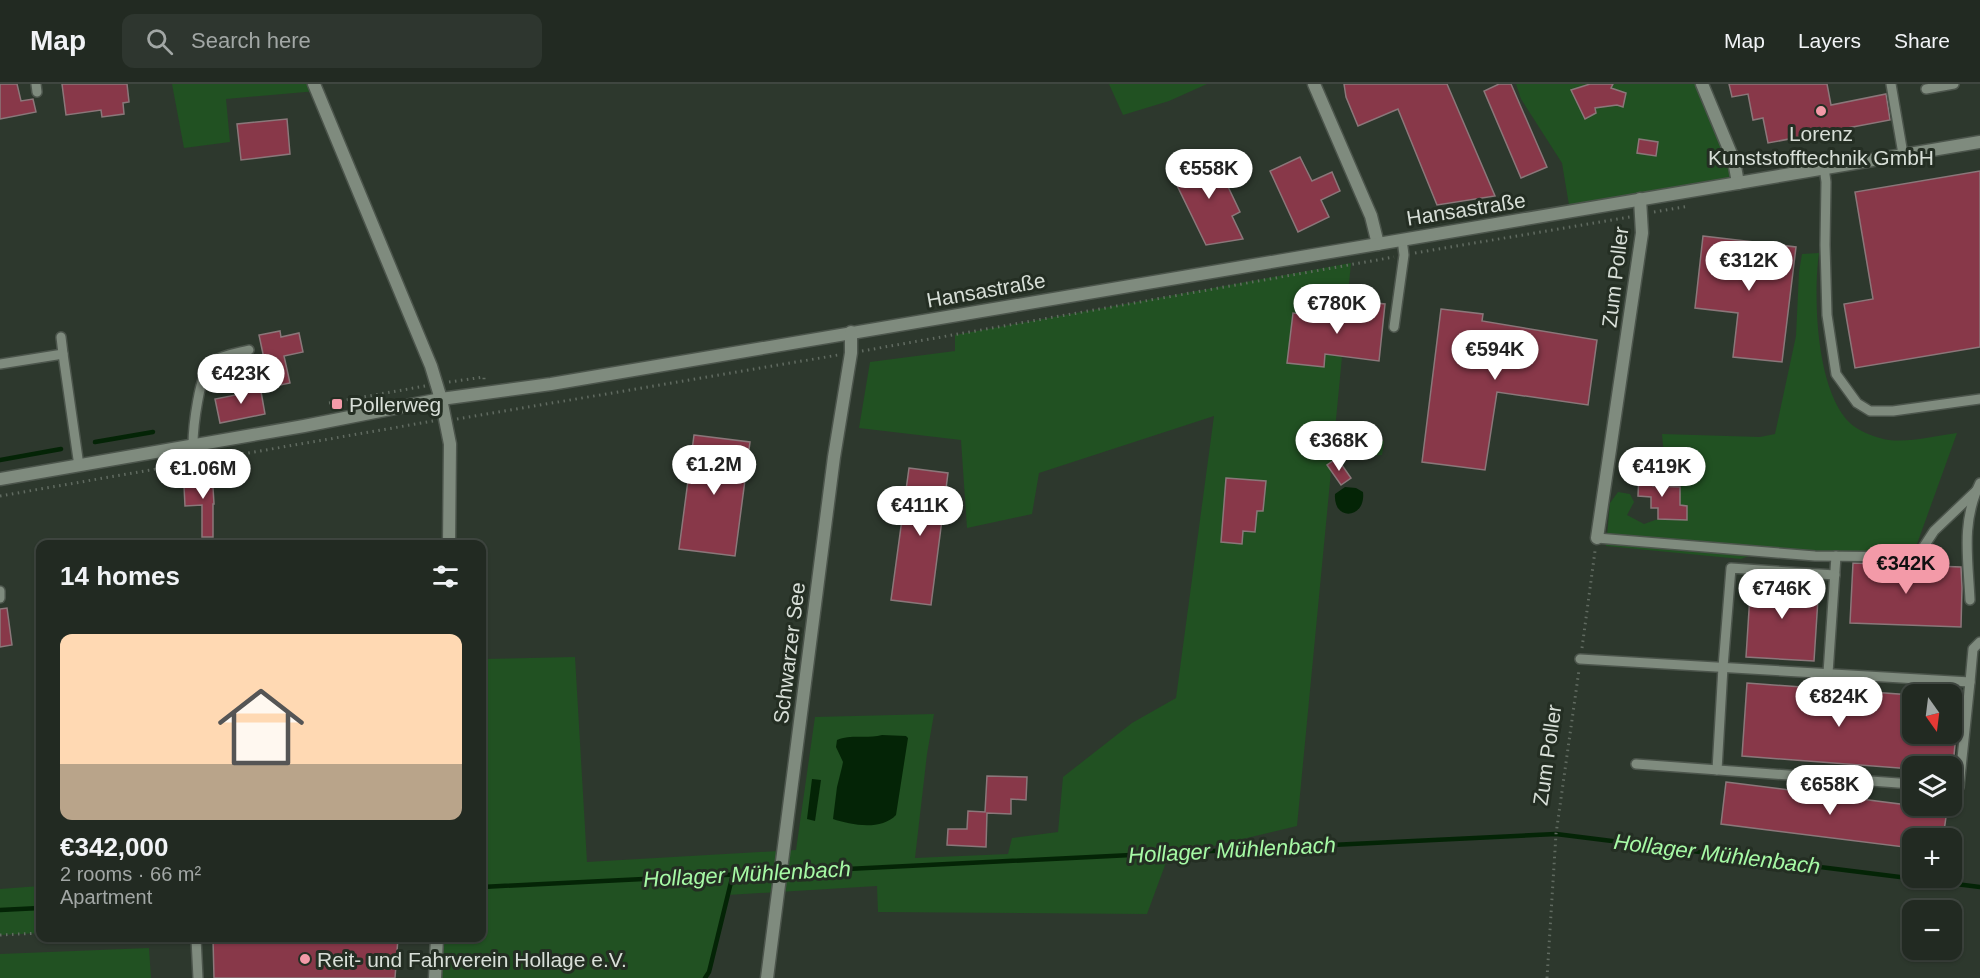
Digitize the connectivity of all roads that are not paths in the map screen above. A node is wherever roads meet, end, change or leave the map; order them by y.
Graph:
1 (314, 84) edge
2 (1314, 84) edge
3 (1702, 84) edge
4 (1891, 84) edge
5 (1954, 84) edge
6 (1926, 89) dead end
7 (1980, 142) edge
8 (1903, 154) junction
9 (1824, 167) junction
10 (1738, 183) junction
11 (1640, 200) junction
12 (1402, 239) junction
13 (1378, 244) junction
14 (1394, 327) dead end
15 (850, 332) junction
16 (61, 337) dead end
17 (249, 350) dead end
18 (63, 354) junction
19 (0, 364) edge
20 (441, 399) junction
21 (1980, 399) edge
22 (193, 446) junction
23 (79, 466) junction
24 (0, 479) edge
25 (1978, 487) edge
26 (1597, 538) joint
27 (449, 540) edge
28 (1836, 556) junction
29 (1835, 575) junction
30 (0, 591) edge
31 (0, 598) edge
32 (1970, 600) dead end
33 (1980, 642) edge
34 (1580, 659) road end
35 (1722, 667) junction
36 (1828, 673) junction
37 (1970, 682) junction
38 (1962, 758) edge
39 (1636, 764) dead end
40 (1717, 770) junction
41 (1902, 783) edge
42 (196, 942) edge
43 (437, 942) edge
44 (198, 978) edge
45 (435, 978) edge
46 (767, 978) edge

1 - 20 street
2 - 13 street
3 - 10 street
4 - 8 lane
5 - 6 lane
7 - 8 street, Hansastraße
8 - 9 street, Hansastraße
9 - 10 street, Hansastraße
9 - 21 lane
10 - 11 street, Hansastraße
11 - 12 street, Hansastraße
11 - 26 street, Zum Poller
12 - 13 street, Hansastraße
12 - 14 lane
13 - 15 street, Hansastraße
15 - 20 street, Hansastraße
15 - 46 street, Schwarzer See
16 - 18 lane
17 - 22 lane
18 - 19 lane
18 - 23 lane
20 - 22 street, Hansastraße
20 - 27 street
22 - 23 street, Hansastraße
23 - 24 street, Hansastraße
25 - 28 lane
25 - 32 lane
26 - 28 lane
28 - 29 lane
29 - 35 lane
29 - 36 lane
30 - 31 lane
33 - 37 lane
34 - 35 lane
35 - 36 lane
35 - 40 lane
36 - 37 lane
37 - 38 lane
39 - 40 lane
40 - 41 lane
42 - 44 lane
43 - 45 street

